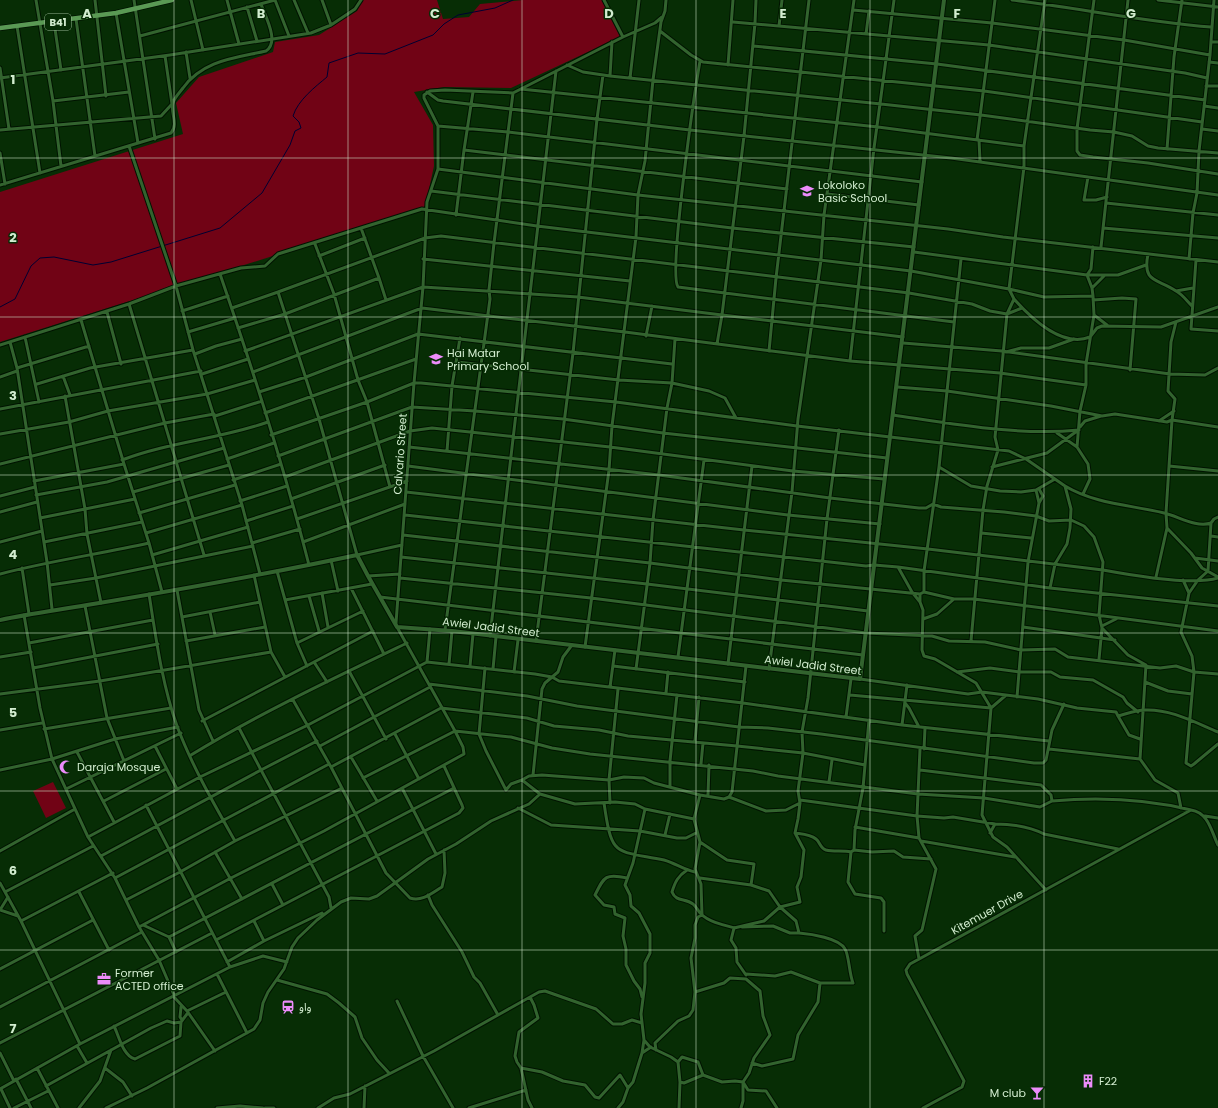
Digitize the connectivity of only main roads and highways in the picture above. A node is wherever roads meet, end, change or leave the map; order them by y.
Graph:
1 (172, 0) edge
2 (0, 28) edge

1 - 2 main road, B41

